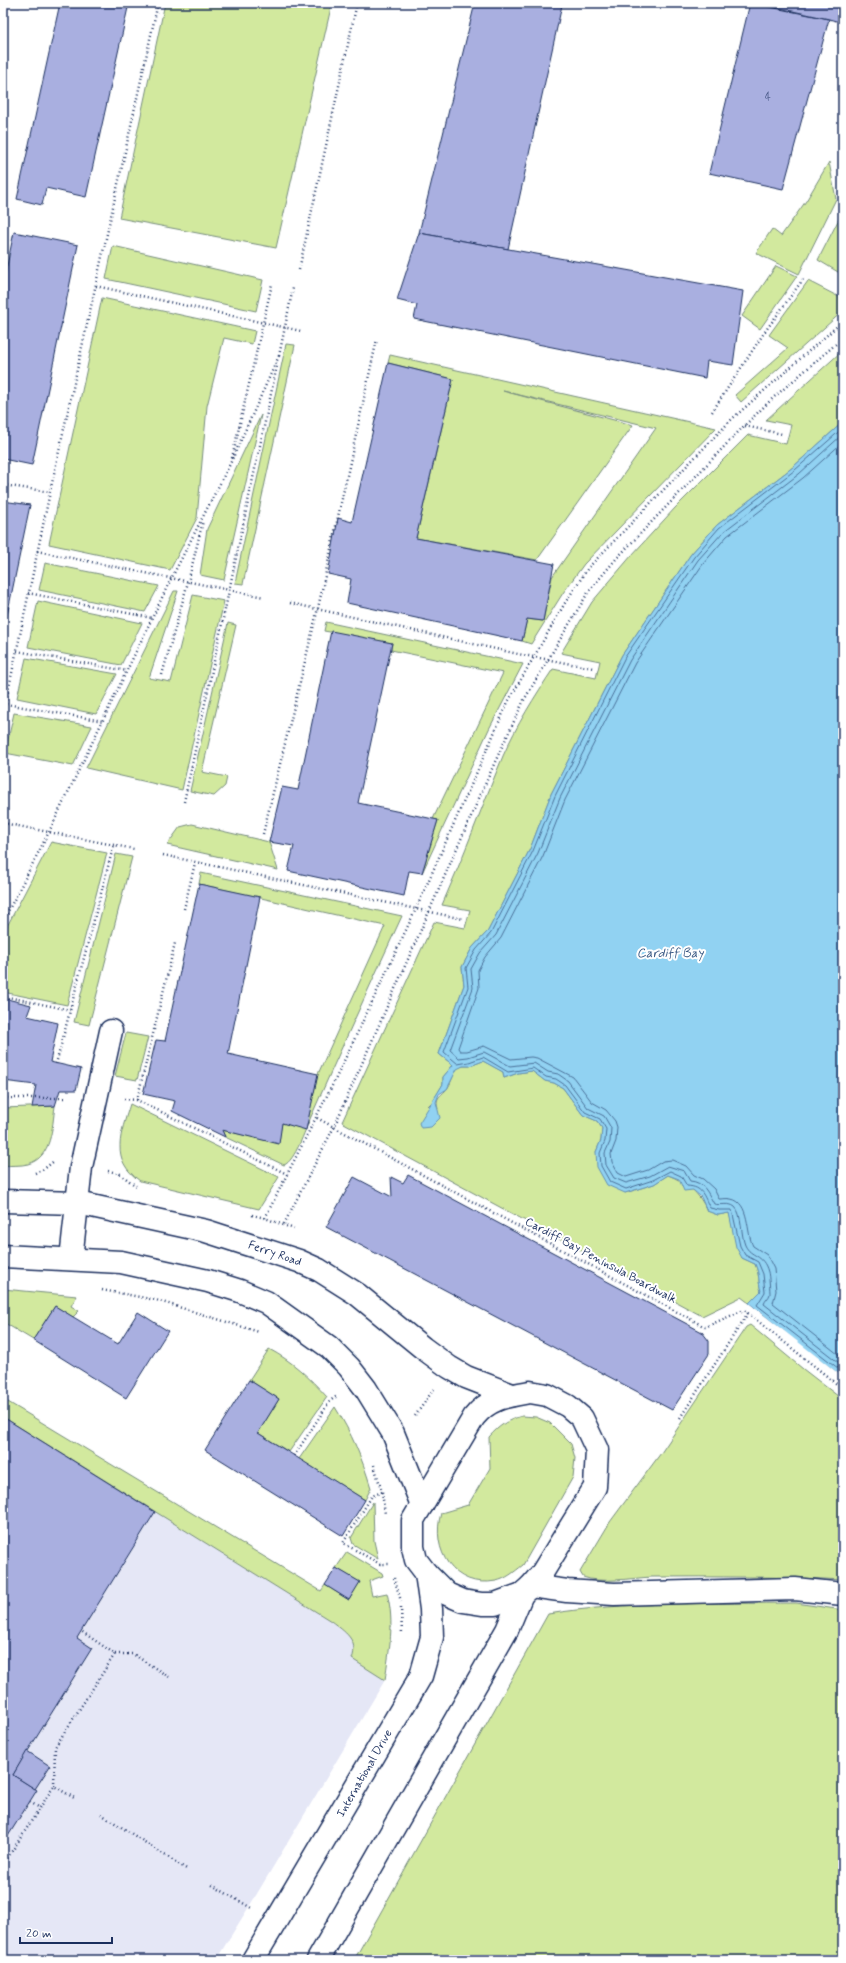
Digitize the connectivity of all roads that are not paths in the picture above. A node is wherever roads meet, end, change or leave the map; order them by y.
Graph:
1 (110, 1031) dead end
2 (3, 1201) edge
3 (78, 1203) junction
4 (3, 1256) edge
5 (71, 1259) junction
6 (512, 1395) junction
7 (422, 1505) junction
8 (426, 1573) junction
9 (526, 1590) junction
10 (843, 1594) edge
11 (253, 1960) edge
12 (318, 1960) edge

1 - 3 street
2 - 3 street, Ferry Road
3 - 5 street
3 - 6 street, Ferry Road
4 - 5 street
5 - 7 street
6 - 7 street
6 - 9 street
7 - 8 street
8 - 9 street
8 - 11 street, International Drive
9 - 10 street
9 - 12 street

